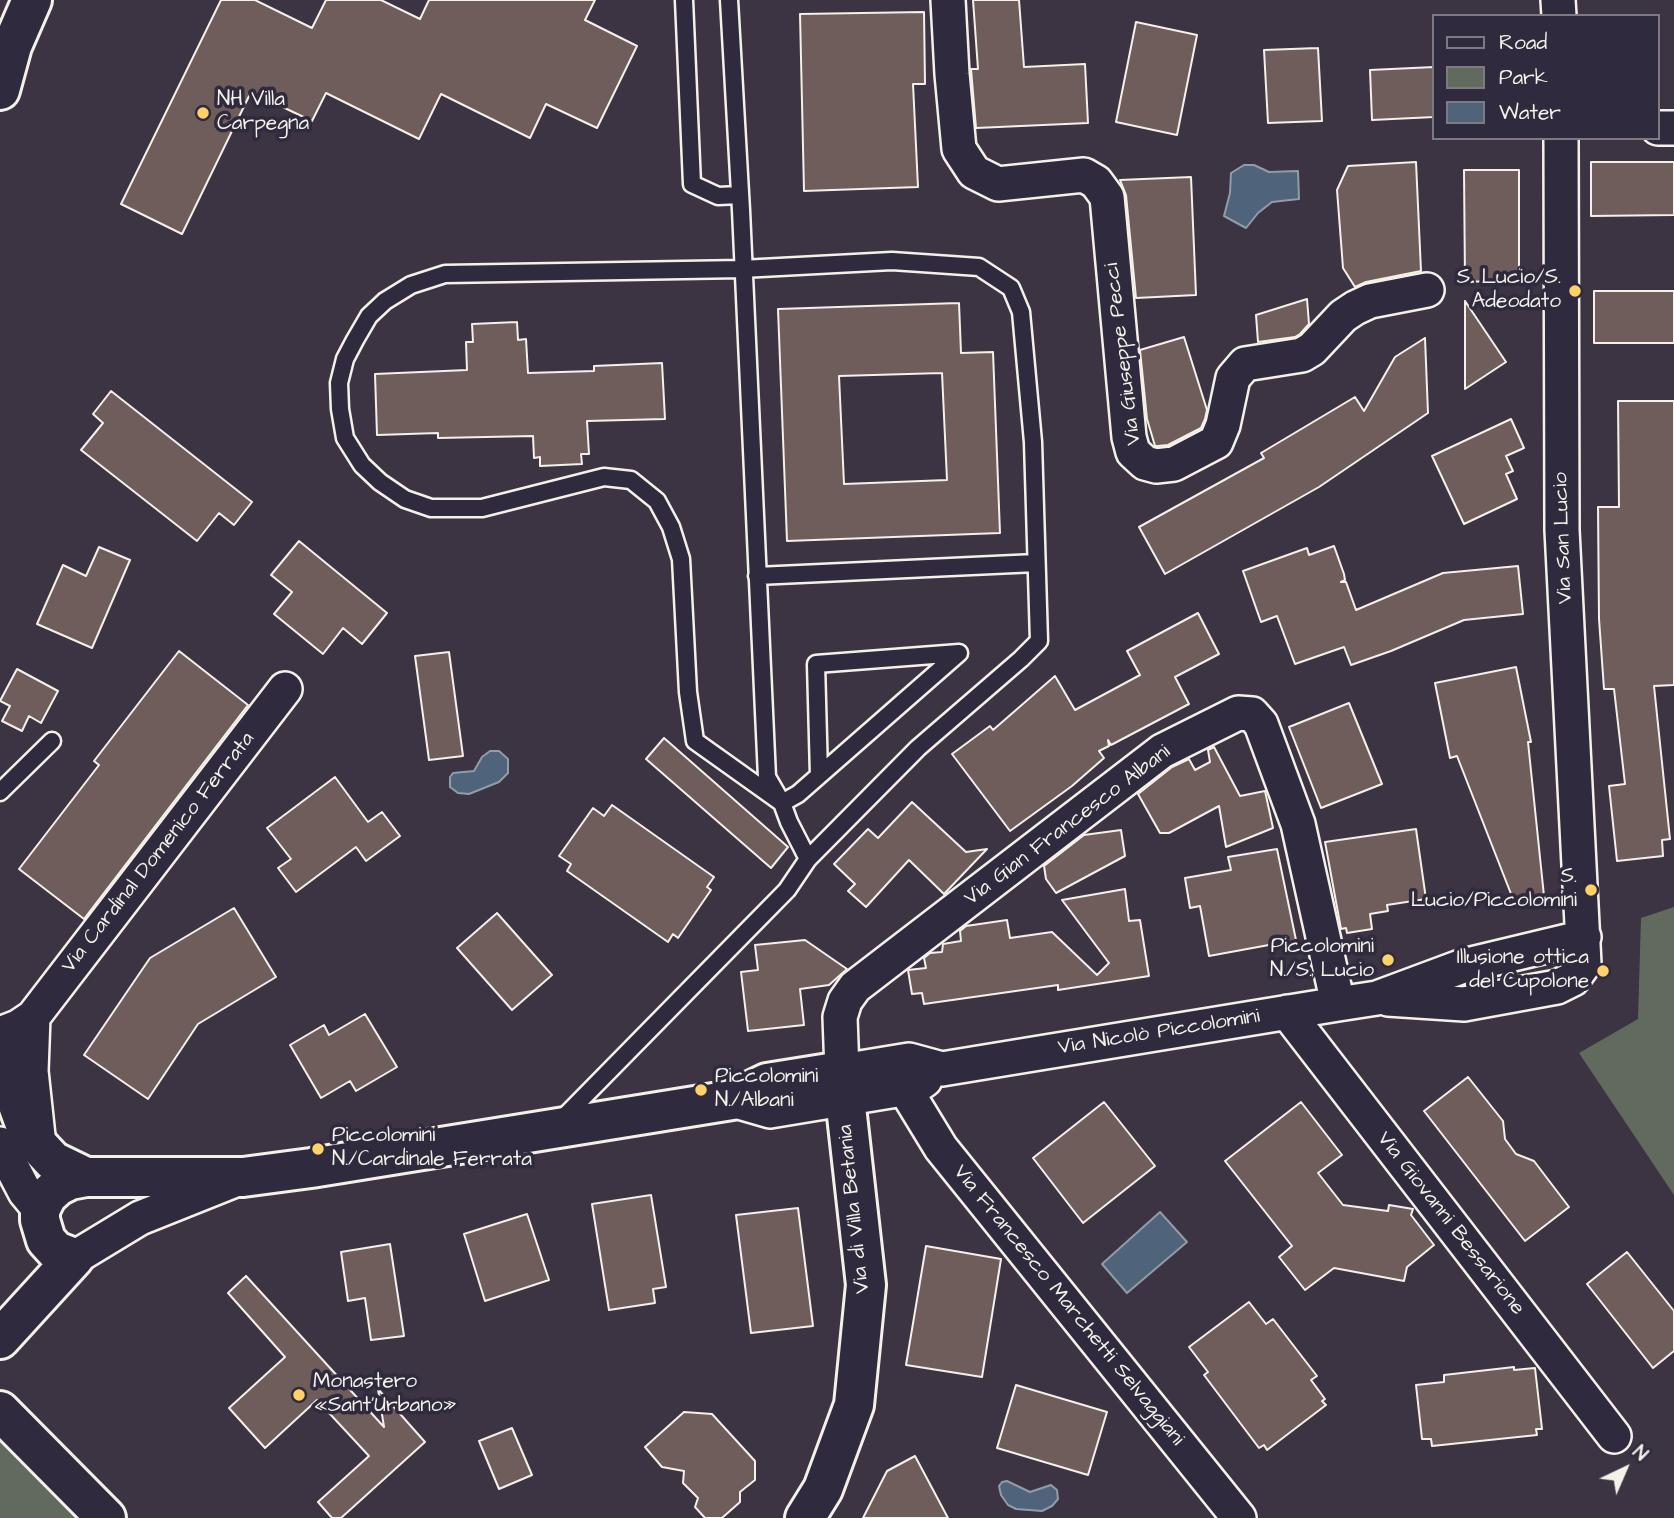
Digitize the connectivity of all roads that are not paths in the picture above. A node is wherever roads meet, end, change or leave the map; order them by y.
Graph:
1 (32, 0) edge
2 (684, 0) edge
3 (729, 0) edge
4 (948, 0) edge
5 (0, 90) edge
6 (1561, 140) edge
7 (740, 195) junction
8 (743, 269) junction
9 (1427, 290) dead end
10 (1036, 563) junction
11 (757, 576) junction
12 (285, 689) dead end
13 (52, 741) dead end
14 (819, 775) junction
15 (0, 792) edge
16 (782, 803) junction
17 (808, 859) junction
18 (1584, 937) joint
19 (1338, 1004) junction
20 (1287, 1012) junction
21 (33, 1017) junction
22 (0, 1034) edge
23 (0, 1056) edge
24 (942, 1069) junction
25 (843, 1086) junction
26 (905, 1089) junction
27 (553, 1129) junction
28 (0, 1144) edge
29 (39, 1146) junction
30 (86, 1177) junction
31 (243, 1177) junction
32 (40, 1210) junction
33 (74, 1258) junction
34 (0, 1339) edge
35 (0, 1411) edge
36 (1614, 1436) dead end
37 (106, 1518) edge
38 (805, 1518) edge
39 (1239, 1518) edge

1 - 5 main road
2 - 7 lane
3 - 7 lane
4 - 9 street, Via Giuseppe Pecci
6 - 18 street, Via San Lucio
7 - 8 lane
8 - 10 lane
8 - 11 lane
8 - 16 lane
10 - 11 lane
10 - 17 lane
11 - 16 lane
12 - 21 street, Via Cardinal Domenico Ferrata
13 - 15 lane
14 - 14 lane
14 - 16 lane
16 - 17 lane
17 - 27 lane
18 - 19 street, Via Nicolò Piccolomini
19 - 20 street, Via Nicolò Piccolomini
19 - 25 street, Via Gian Francesco Albani
20 - 24 street, Via Nicolò Piccolomini
20 - 36 street, Via Giovanni Bessarione
21 - 22 street
21 - 29 street
23 - 29 main road
24 - 25 street, Via Nicolò Piccolomini
24 - 26 street, Via Nicolò Piccolomini
25 - 26 street, Via Nicolò Piccolomini
25 - 27 main road, Via Nicolò Piccolomini
25 - 38 main road, Via di Villa Betania
26 - 39 street, Via Francesco Marchetti Selvaggiani
27 - 31 main road, Via Nicolò Piccolomini
28 - 32 street
29 - 30 main road
30 - 31 main road, Via Nicolò Piccolomini
30 - 32 main road
31 - 33 street
32 - 33 main road
33 - 34 main road
35 - 37 main road

